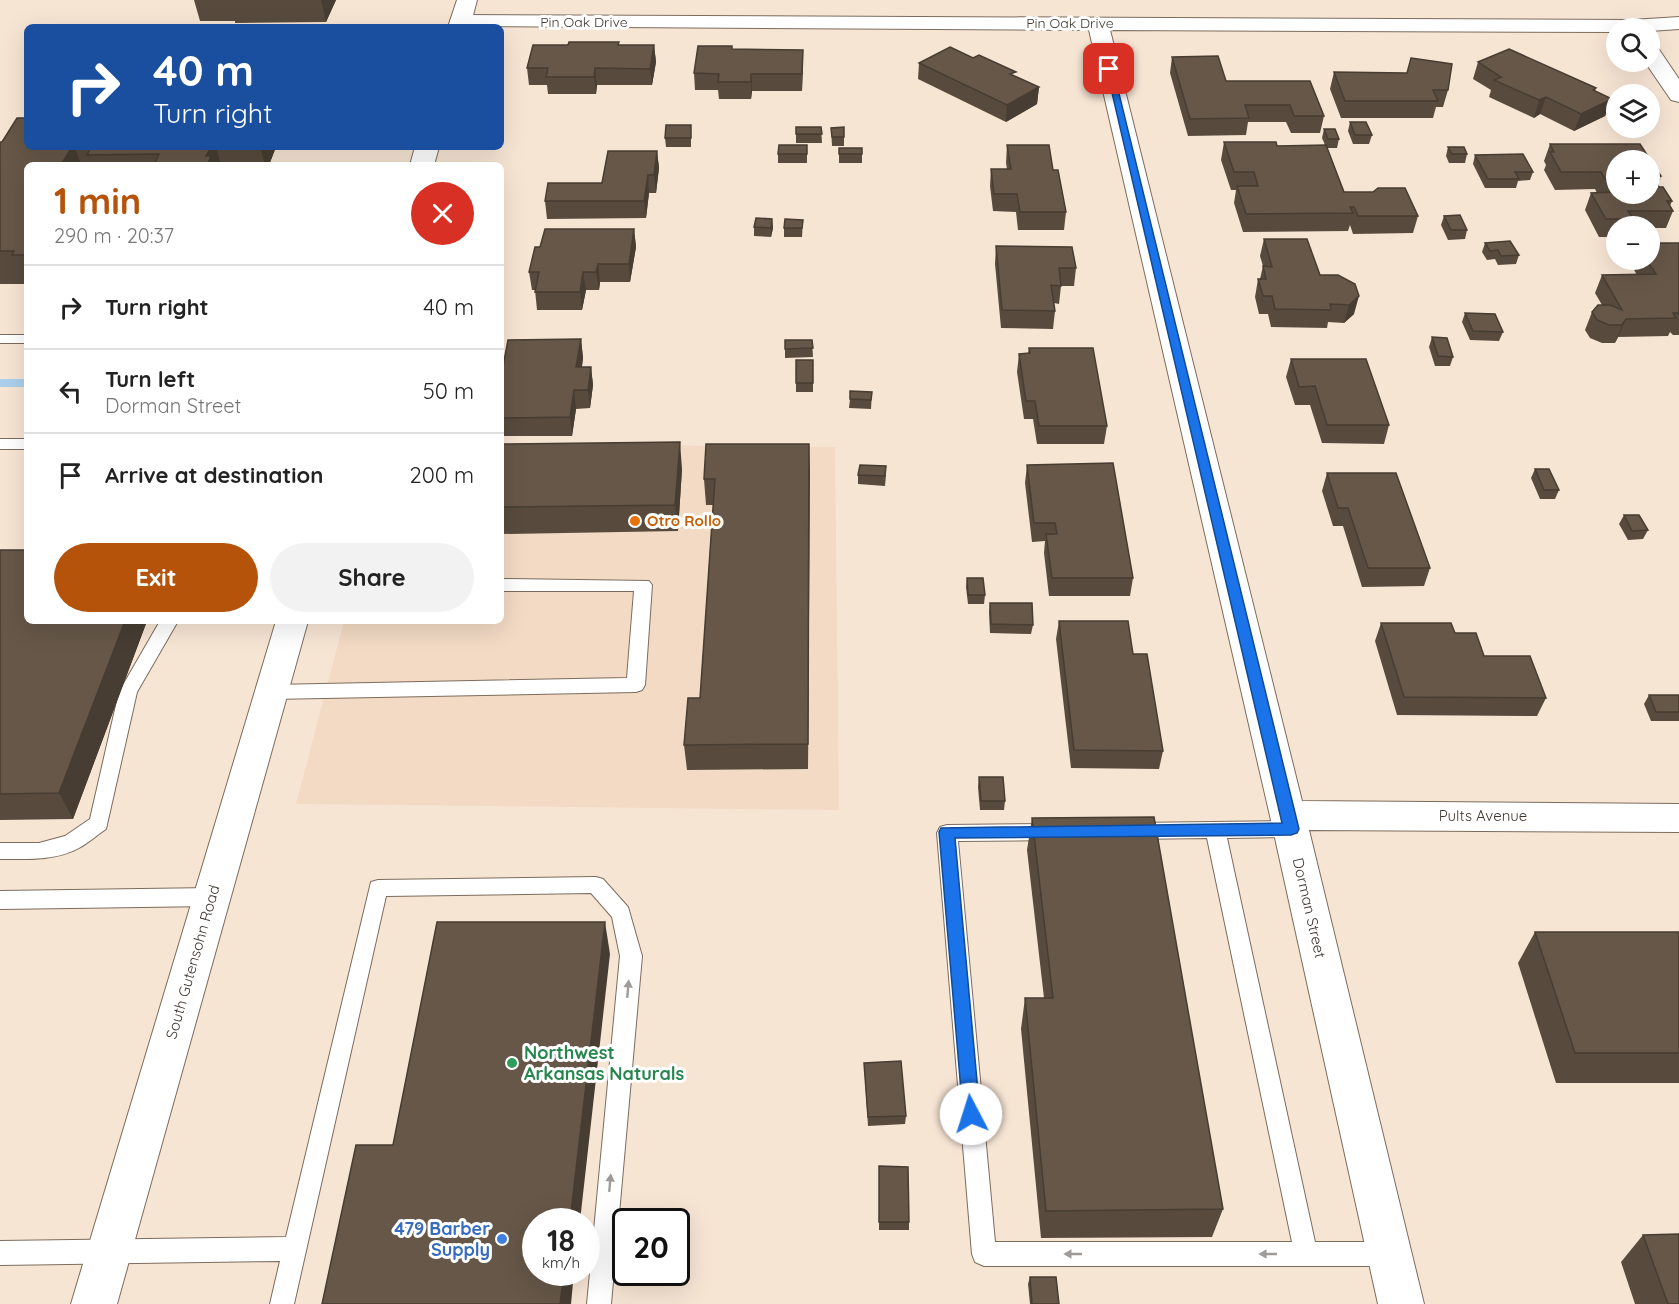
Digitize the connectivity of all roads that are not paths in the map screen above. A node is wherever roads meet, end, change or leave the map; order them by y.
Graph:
1 (466, 0) edge
2 (1098, 23) junction
3 (1679, 23) edge
4 (460, 24) edge
5 (1660, 25) edge
6 (1606, 27) edge
7 (1660, 67) edge
8 (1679, 95) edge
9 (0, 339) edge
10 (24, 339) edge
11 (0, 444) edge
12 (24, 444) edge
13 (504, 585) edge
14 (168, 624) edge
15 (291, 624) edge
16 (271, 692) junction
17 (1679, 818) edge
18 (1289, 822) junction
19 (1215, 830) junction
20 (1075, 831) edge
21 (1110, 831) edge
22 (0, 851) edge
23 (212, 897) junction
24 (0, 900) edge
25 (295, 1249) junction
26 (109, 1251) junction
27 (0, 1253) edge
28 (1306, 1254) junction
29 (1389, 1254) junction
30 (94, 1304) edge
31 (282, 1304) edge
32 (599, 1304) edge
33 (1401, 1304) edge

1 - 4 street
2 - 4 street, Pin Oak Drive
2 - 6 street, Pin Oak Drive
2 - 18 street, Dorman Street
3 - 5 street, Pin Oak Drive
7 - 8 street
9 - 10 lane
11 - 12 lane
13 - 16 lane
14 - 22 lane
15 - 16 street, South Gutensohn Road
16 - 23 street, South Gutensohn Road
17 - 18 street, Pults Avenue
18 - 19 lane
18 - 29 street, Dorman Street
19 - 21 lane
19 - 28 lane
28 -> 20 lane
23 - 24 lane
23 - 26 street, South Gutensohn Road
25 - 26 lane
25 - 31 lane
32 -> 25 lane
26 - 27 lane
26 - 30 street, South Gutensohn Road
28 - 29 lane
29 - 33 street, Dorman Street

